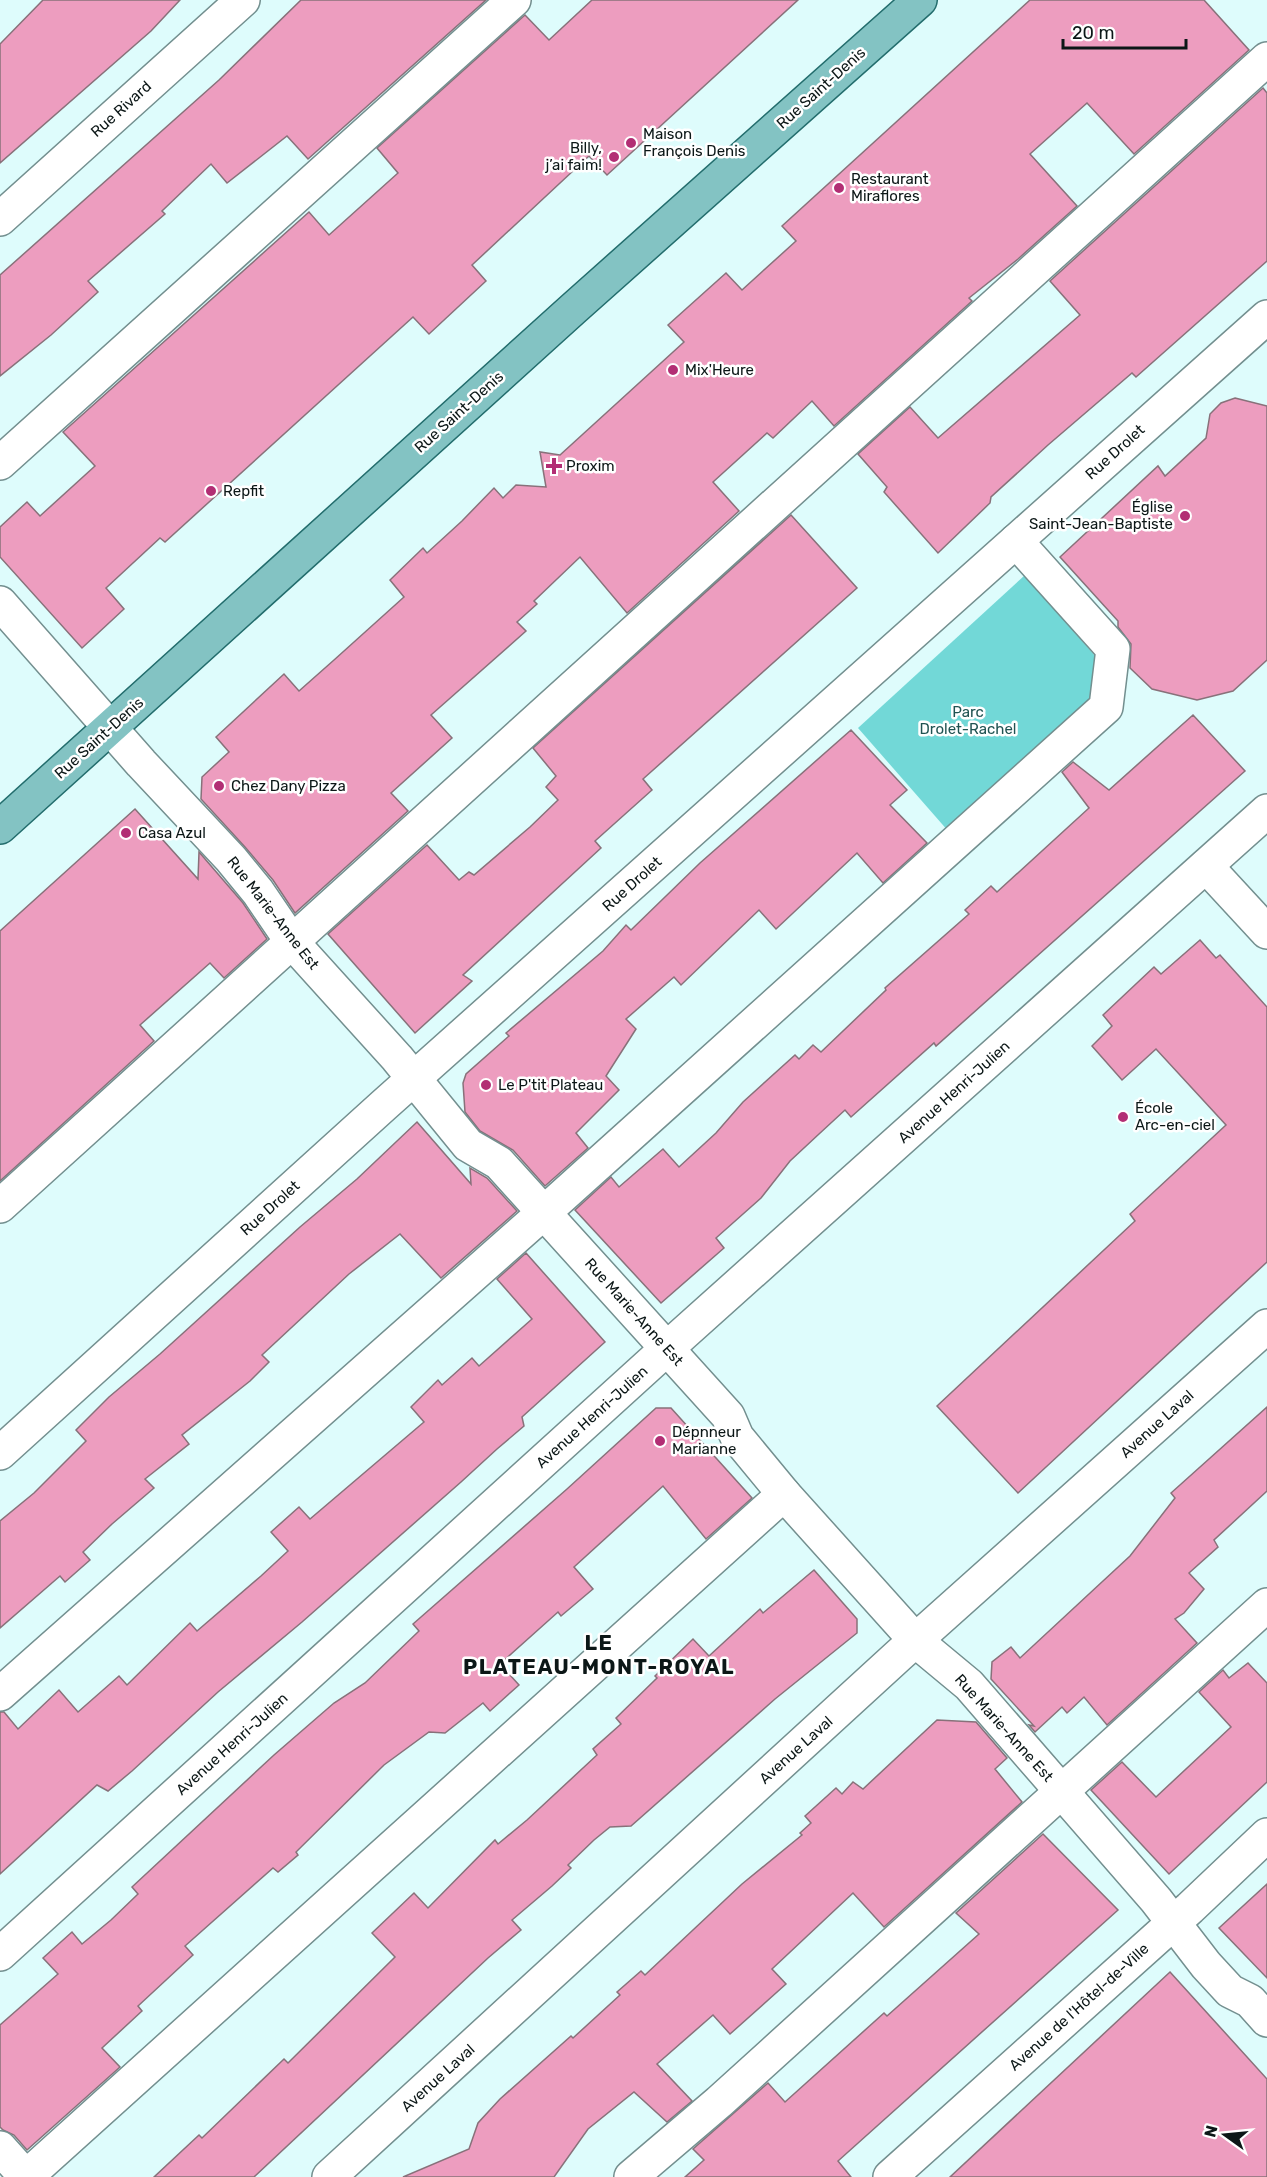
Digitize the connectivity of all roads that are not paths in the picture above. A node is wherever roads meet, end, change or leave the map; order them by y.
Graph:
1 (243, 0) edge
2 (514, 0) edge
3 (920, 0) edge
4 (1267, 59) edge
5 (0, 219) edge
6 (1267, 317) edge
7 (0, 463) edge
8 (1016, 541) junction
9 (0, 603) edge
10 (110, 727) junction
11 (1267, 811) edge
12 (0, 826) edge
13 (1206, 866) junction
14 (1267, 932) edge
15 (292, 942) junction
16 (413, 1079) junction
17 (0, 1206) edge
18 (544, 1212) junction
19 (1267, 1326) edge
20 (667, 1349) junction
21 (0, 1454) edge
22 (784, 1494) junction
23 (1267, 1605) edge
24 (916, 1641) junction
25 (0, 1694) edge
26 (1062, 1792) junction
27 (1267, 1835) edge
28 (1174, 1921) junction
29 (0, 1954) edge
30 (1267, 2020) edge
31 (0, 2148) edge
32 (26, 2177) edge
33 (329, 2177) edge
34 (631, 2177) edge
35 (890, 2177) edge

1 - 5 street, Rue Rivard
2 - 7 street
3 - 10 main road, Rue Saint-Denis
4 - 15 street
6 - 8 street, Rue Drolet
8 - 16 street, Rue Drolet
8 - 18 street
9 - 10 street, Rue Marie-Anne Est
10 - 12 main road, Rue Saint-Denis
10 - 15 street, Rue Marie-Anne Est
11 - 13 street, Avenue Henri-Julien
13 - 14 street
13 - 20 street, Avenue Henri-Julien
15 - 16 street, Rue Marie-Anne Est
15 - 17 street
16 - 18 street, Rue Marie-Anne Est
16 - 21 street, Rue Drolet
18 - 20 street, Rue Marie-Anne Est
18 - 25 street
19 - 24 street, Avenue Laval
20 - 22 street, Rue Marie-Anne Est
20 - 29 street, Avenue Henri-Julien
22 - 24 street, Rue Marie-Anne Est
22 - 32 street
23 - 26 street
24 - 26 street, Rue Marie-Anne Est
24 - 33 street, Avenue Laval
26 - 28 street, Rue Marie-Anne Est
26 - 34 street
27 - 28 street, Avenue de l'Hôtel-de-Ville
28 - 30 street, Rue Marie-Anne Est
28 - 35 street, Avenue de l'Hôtel-de-Ville
31 - 32 street

